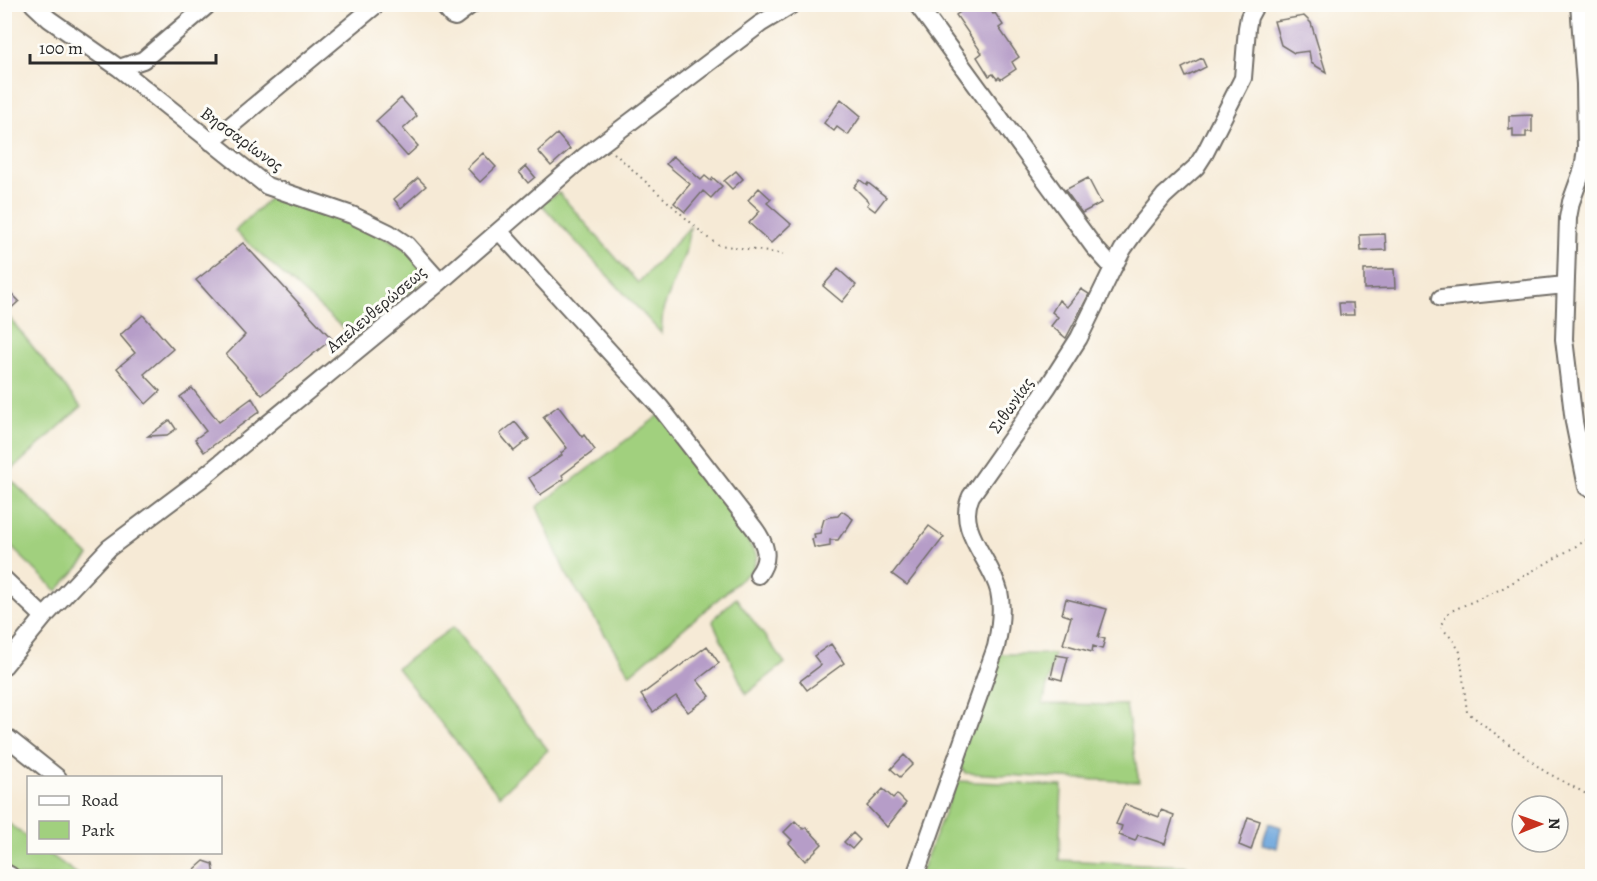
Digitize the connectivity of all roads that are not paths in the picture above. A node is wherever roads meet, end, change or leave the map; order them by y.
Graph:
1 (33, 4) edge
2 (209, 4) edge
3 (377, 4) edge
4 (442, 4) edge
5 (472, 4) edge
6 (794, 4) edge
7 (917, 4) edge
8 (1256, 4) edge
9 (1579, 4) edge
10 (118, 68) junction
11 (211, 142) junction
12 (499, 231) junction
13 (1113, 268) junction
14 (440, 282) junction
15 (1565, 285) junction
16 (1442, 298) dead end
17 (1587, 487) dead end
18 (758, 575) dead end
19 (4, 579) edge
20 (44, 617) junction
21 (4, 666) edge
22 (4, 735) edge
23 (57, 776) edge
24 (4, 872) edge
25 (11, 876) edge
26 (915, 876) edge

1 - 10 street, Βησσαρίωνος
2 - 10 street
3 - 11 street
4 - 5 street
6 - 12 street, Απελευθερώσεως
7 - 13 street
8 - 13 street, Σιθωνίας
9 - 15 street
10 - 11 street, Βησσαρίωνος
11 - 14 street, Βησσαρίωνος
12 - 14 street, Απελευθερώσεως
12 - 18 street
13 - 26 street, Σιθωνίας
14 - 20 street, Απελευθερώσεως
15 - 16 street
15 - 17 street
19 - 20 street
20 - 21 street, Απελευθερώσεως
22 - 23 street
24 - 25 street

